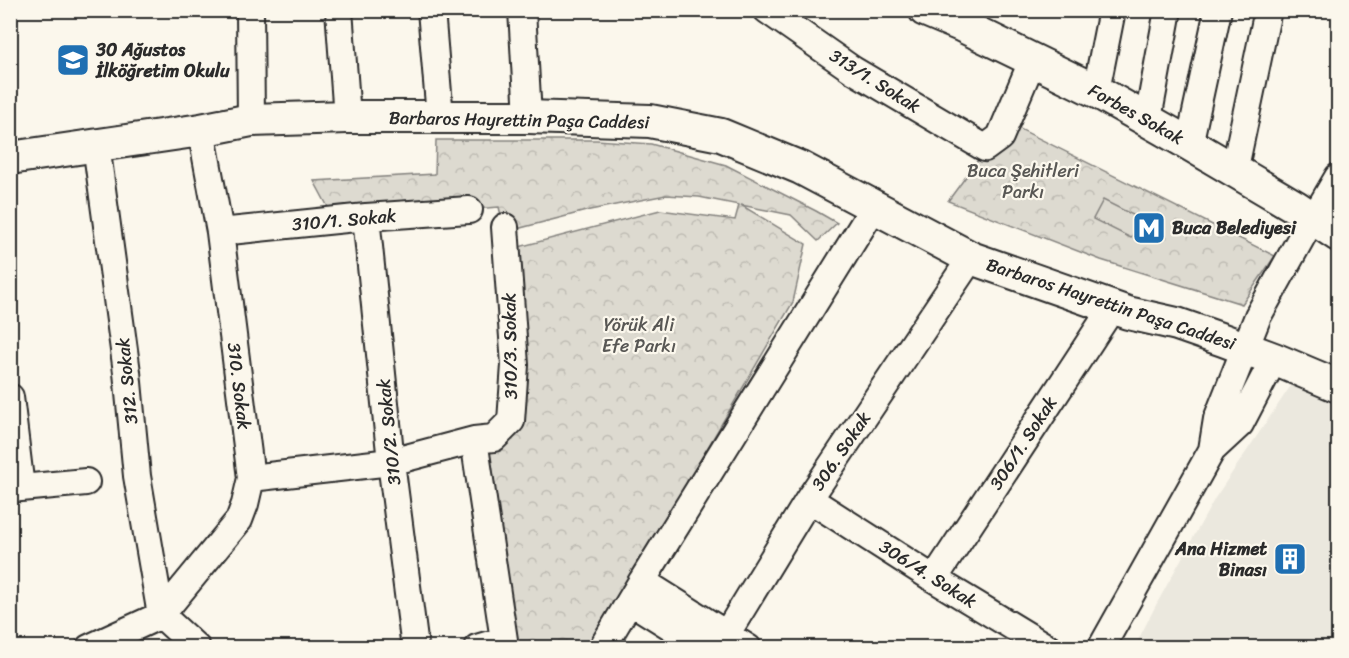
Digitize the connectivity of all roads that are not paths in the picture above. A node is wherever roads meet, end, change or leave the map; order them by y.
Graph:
1 (250, 10) edge
2 (339, 10) edge
3 (431, 10) edge
4 (522, 10) edge
5 (767, 10) edge
6 (925, 10) edge
7 (1112, 10) edge
8 (1168, 10) edge
9 (1218, 10) edge
10 (1268, 10) edge
11 (964, 15) edge
12 (1033, 59) junction
13 (1097, 86) junction
14 (1150, 108) junction
15 (347, 117) junction
16 (440, 117) junction
17 (528, 117) junction
18 (251, 120) junction
19 (201, 130) junction
20 (1192, 131) junction
21 (96, 145) junction
22 (10, 158) edge
23 (1236, 158) junction
24 (1338, 177) edge
25 (874, 207) junction
26 (469, 210) dead end
27 (366, 217) junction
28 (1323, 222) edge
29 (505, 227) dead end
30 (220, 232) junction
31 (971, 258) junction
32 (1112, 308) junction
33 (1260, 353) junction
34 (1338, 386) edge
35 (10, 397) edge
36 (474, 441) junction
37 (391, 462) junction
38 (251, 478) junction
39 (86, 482) dead end
40 (16, 488) edge
41 (809, 499) junction
42 (934, 579) junction
43 (636, 591) junction
44 (161, 615) junction
45 (717, 643) edge
46 (89, 648) edge
47 (197, 648) edge
48 (415, 648) edge
49 (477, 648) edge
50 (602, 648) edge
51 (748, 648) edge
52 (1048, 648) edge
53 (1101, 648) edge

1 - 18 street
2 - 15 street
3 - 16 street
4 - 17 street
5 - 12 street, 313/1. Sokak
6 - 11 main road, Forbes Sokak
7 - 13 street
8 - 14 street
9 - 20 street
10 - 23 street
11 - 12 main road, Forbes Sokak
11 - 13 main road, Forbes Sokak
12 - 13 main road, Forbes Sokak
13 - 14 main road, Forbes Sokak
13 - 28 main road, Forbes Sokak
14 - 20 main road, Forbes Sokak
15 - 16 main road, Barbaros Hayrettin Paşa Caddesi
15 - 18 main road, Barbaros Hayrettin Paşa Caddesi
16 - 17 main road, Barbaros Hayrettin Paşa Caddesi
17 - 25 main road, Barbaros Hayrettin Paşa Caddesi
18 - 19 main road, Barbaros Hayrettin Paşa Caddesi
19 - 21 main road, Barbaros Hayrettin Paşa Caddesi
19 - 30 street, 310. Sokak
20 - 23 main road, Forbes Sokak
21 - 22 main road, Barbaros Hayrettin Paşa Caddesi
21 - 44 street, 312. Sokak
23 - 28 main road, Forbes Sokak
24 - 28 street
25 - 31 main road, Barbaros Hayrettin Paşa Caddesi
25 - 43 street
26 - 27 street, 310/1. Sokak
27 - 30 street, 310/1. Sokak
27 - 37 street, 310/2. Sokak
28 - 33 street
29 - 36 street, 310/3. Sokak
30 - 38 street, 310. Sokak
31 - 32 main road, Barbaros Hayrettin Paşa Caddesi
31 - 41 street, 306. Sokak
32 - 33 main road, Barbaros Hayrettin Paşa Caddesi
32 - 42 street, 306/1. Sokak
33 - 34 main road, Barbaros Hayrettin Paşa Caddesi
33 - 53 street
35 - 40 street
36 - 37 street, 310/3. Sokak
36 - 49 street
37 - 38 street, 310/3. Sokak
37 - 48 street, 310/2. Sokak
38 - 44 street, 310. Sokak
39 - 40 street
41 - 42 street, 306/4. Sokak
41 - 45 street, 306. Sokak
42 - 52 street, 306/4. Sokak
43 - 45 street
43 - 50 street
44 - 46 street
44 - 47 street
45 - 51 street

